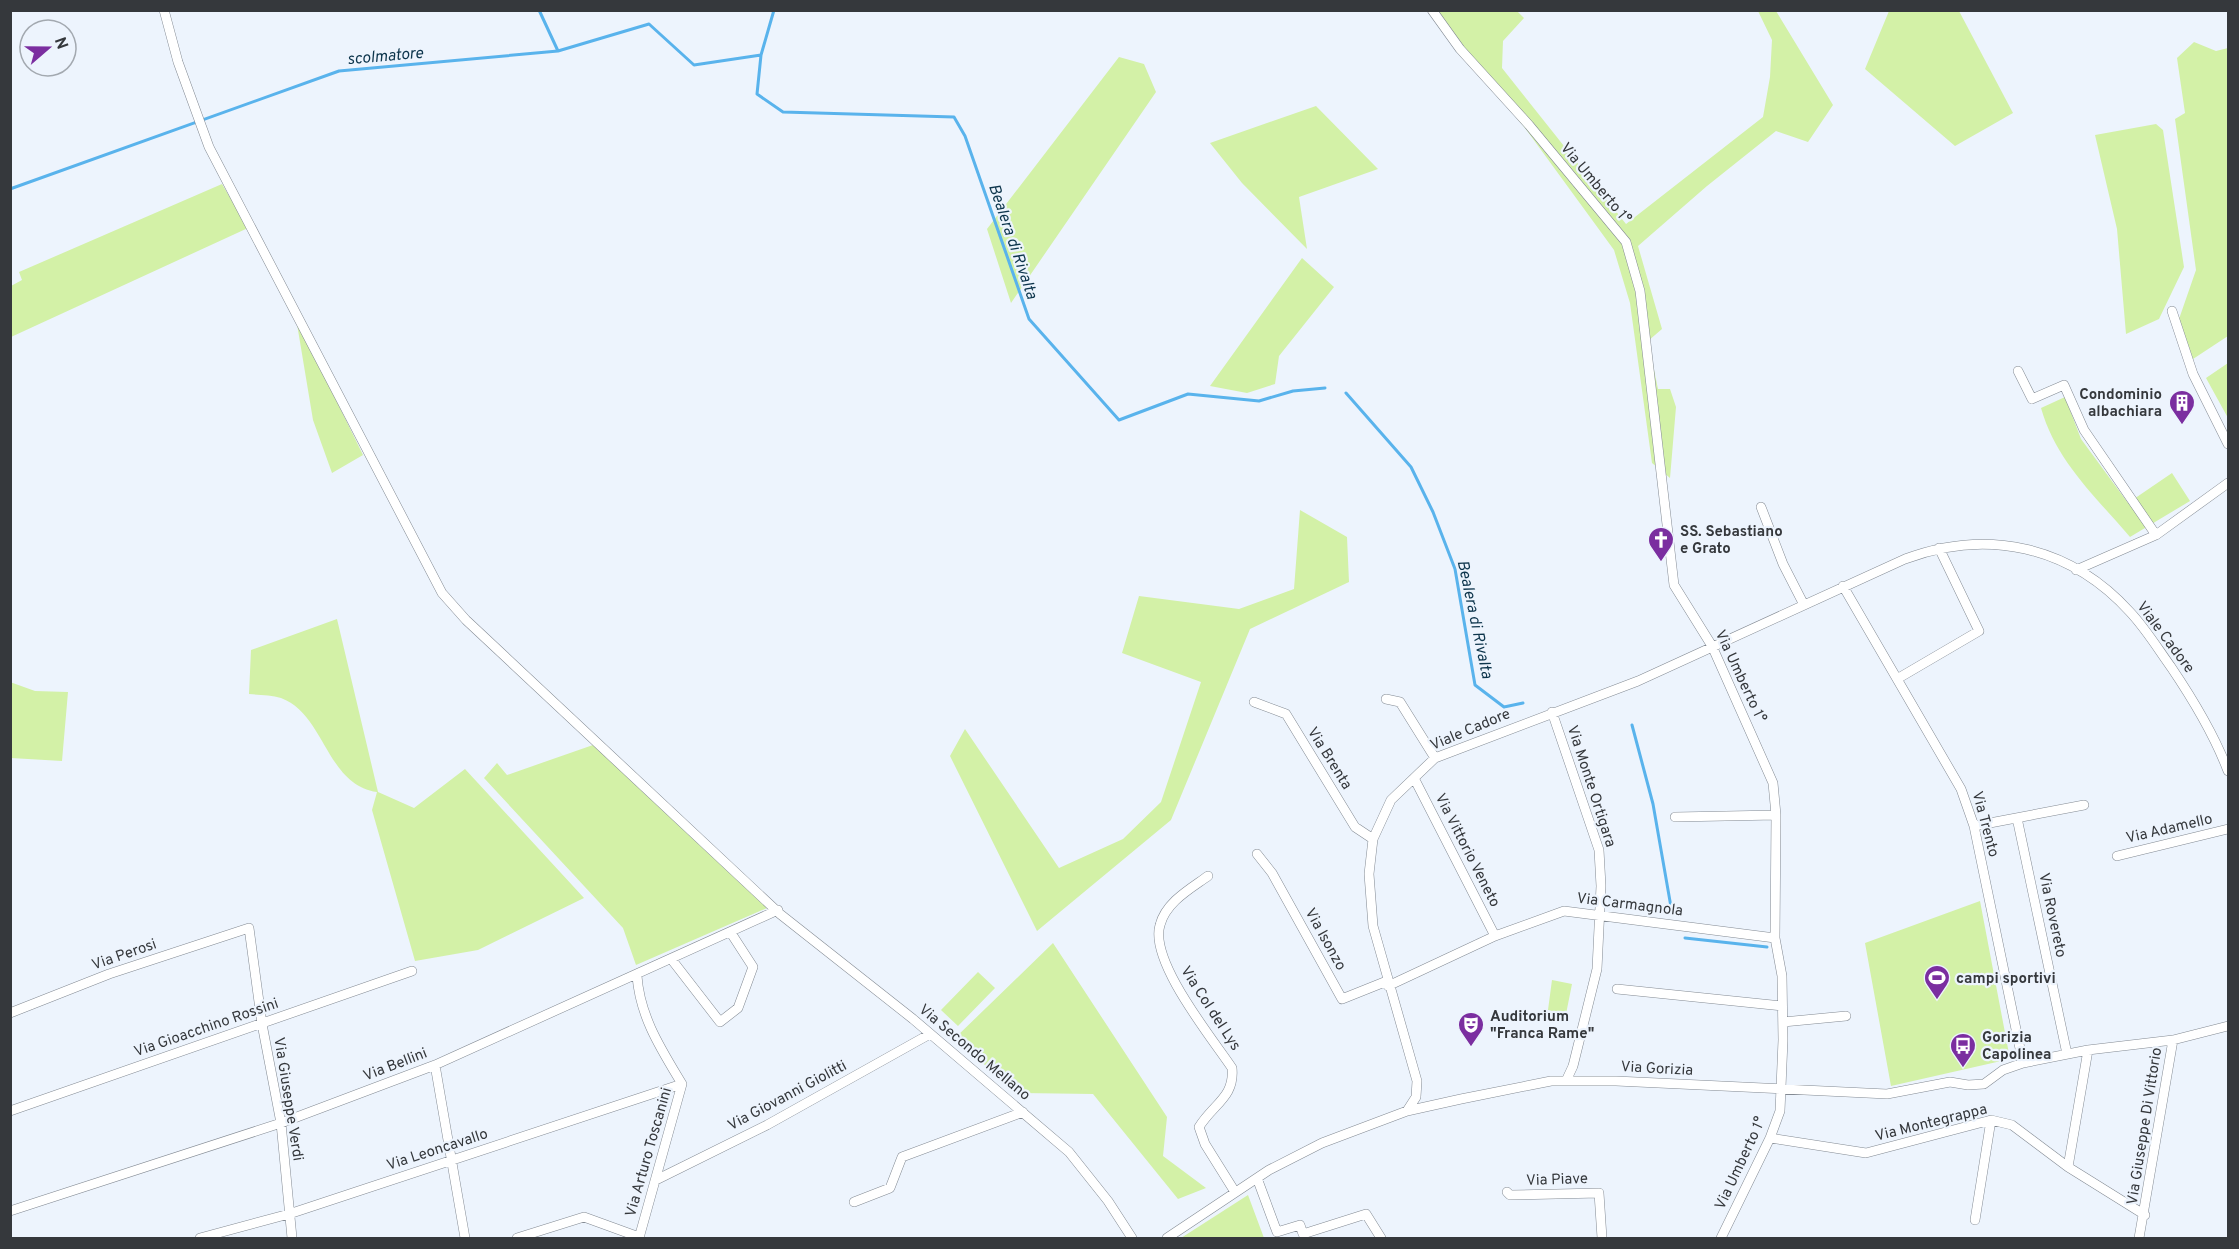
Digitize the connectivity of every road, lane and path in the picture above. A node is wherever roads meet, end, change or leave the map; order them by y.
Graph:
1 (164, 10) edge
2 (1432, 10) edge
3 (2172, 311) dead end
4 (2018, 371) dead end
5 (2229, 444) edge
6 (2229, 483) edge
7 (1761, 507) dead end
8 (2156, 535) junction
9 (1939, 548) junction
10 (2076, 570) junction
11 (1842, 586) junction
12 (1803, 603) junction
13 (1712, 646) junction
14 (1897, 679) junction
15 (1386, 699) dead end
16 (1254, 702) dead end
17 (1552, 712) junction
18 (1435, 758) junction
19 (2229, 771) edge
20 (1414, 777) junction
21 (2084, 805) dead end
22 (1776, 815) junction
23 (1675, 817) dead end
24 (2017, 818) junction
25 (1974, 826) junction
26 (2229, 829) edge
27 (1373, 839) junction
28 (1257, 854) dead end
29 (2117, 856) dead end
30 (1208, 876) dead end
31 (778, 910) junction
32 (1600, 914) junction
33 (249, 928) joint
34 (731, 933) junction
35 (1495, 936) junction
36 (1775, 938) junction
37 (672, 960) junction
38 (412, 972) dead end
39 (637, 976) junction
40 (1388, 984) junction
41 (1617, 989) dead end
42 (1782, 1006) junction
43 (10, 1013) edge
44 (1846, 1016) dead end
45 (1783, 1022) junction
46 (262, 1024) junction
47 (2228, 1027) edge
48 (930, 1034) junction
49 (2173, 1040) junction
50 (2088, 1050) junction
51 (2067, 1054) junction
52 (2023, 1063) junction
53 (435, 1065) junction
54 (1566, 1081) junction
55 (682, 1084) junction
56 (1782, 1089) junction
57 (1407, 1110) junction
58 (10, 1111) edge
59 (1023, 1112) junction
60 (1991, 1120) junction
61 (281, 1123) junction
62 (1770, 1138) junction
63 (453, 1160) junction
64 (2068, 1167) junction
65 (1257, 1178) junction
66 (656, 1180) junction
67 (1235, 1192) junction
68 (1507, 1192) dead end
69 (854, 1202) dead end
70 (10, 1211) edge
71 (289, 1214) junction
72 (2145, 1215) junction
73 (1975, 1220) dead end
74 (639, 1238) edge
75 (200, 1239) edge
76 (292, 1239) edge
77 (465, 1239) edge
78 (517, 1239) edge
79 (1132, 1239) edge
80 (1167, 1239) edge
81 (1381, 1239) edge
82 (1602, 1239) edge
83 (1721, 1239) edge
84 (2139, 1239) edge

1 - 31 street, Via Secondo Mellano
2 - 13 street, Via Umberto 1°
3 - 5 street
4 - 8 street
6 - 8 street
7 - 12 street
8 - 10 street
9 - 10 street, Viale Cadore
9 - 11 street, Viale Cadore
9 - 14 street
10 - 19 street, Viale Cadore
11 - 12 street, Viale Cadore
11 - 14 street, Via Trento
12 - 13 street, Viale Cadore
13 - 17 street, Viale Cadore
13 - 22 street, Via Umberto 1°
14 - 25 street, Via Trento
15 - 18 street
16 - 27 street, Via Brenta
17 - 18 street, Viale Cadore
17 - 32 street, Via Monte Ortigara
18 - 20 street, Viale Cadore
20 - 27 street, Viale Cadore
20 - 35 street, Via Vittorio Veneto
21 - 24 street
22 - 23 street
22 - 36 street, Via Umberto 1°
24 - 25 street
24 - 51 street, Via Rovereto
25 - 52 street, Via Trento
26 - 29 street, Via Adamello
27 - 40 street, Viale Cadore
28 - 40 street, Via Isonzo
30 - 67 street, Via Col del Lys
31 - 34 street, Via Bellini
31 - 48 street, Via Secondo Mellano
32 - 35 street, Via Carmagnola
32 - 36 street, Via Carmagnola
32 - 54 street, Via Monte Ortigara
33 - 43 street, Via Perosi
33 - 46 street, Via Giuseppe Verdi
34 - 37 street, Via Bellini
34 - 37 street
35 - 40 street, Via Carmagnola
36 - 42 street, Via Umberto 1°
37 - 39 street, Via Bellini
38 - 46 street, Via Gioacchino Rossini
39 - 53 street, Via Bellini
39 - 55 street, Via Arturo Toscanini
40 - 57 street, Viale Cadore
41 - 42 street
42 - 45 street, Via Umberto 1°
44 - 45 street
45 - 56 street, Via Umberto 1°
46 - 58 street, Via Gioacchino Rossini
46 - 61 street, Via Giuseppe Verdi
47 - 49 street, Via Giuseppe Di Vittorio
48 - 59 street, Via Secondo Mellano
48 - 66 street, Via Giovanni Giolitti
49 - 50 street, Via Gorizia
49 - 72 street, Via Giuseppe Di Vittorio
50 - 51 street, Via Gorizia
50 - 64 street
51 - 52 street, Via Gorizia
52 - 56 street, Via Gorizia
53 - 61 street, Via Bellini
53 - 63 street
54 - 56 street, Via Gorizia
54 - 57 street, Via Gorizia
55 - 63 street, Via Leoncavallo
55 - 66 street, Via Arturo Toscanini
56 - 62 street, Via Umberto 1°
57 - 65 street, Via Gorizia
59 - 69 street
59 - 79 street, Via Secondo Mellano
60 - 62 street, Via Montegrappa
60 - 64 street, Via Montegrappa
60 - 73 street
61 - 70 street, Via Bellini
61 - 71 street, Via Giuseppe Verdi
62 - 83 street, Via Umberto 1°
63 - 71 street, Via Leoncavallo
63 - 77 street
64 - 72 street, Via Montegrappa
65 - 67 street, Via Gorizia
65 - 81 street
66 - 74 street, Via Arturo Toscanini
67 - 80 street, Via Gorizia
68 - 82 street, Via Piave
71 - 75 street, Via Leoncavallo
71 - 76 street, Via Giuseppe Verdi
72 - 84 street, Via Giuseppe Di Vittorio
74 - 78 street

